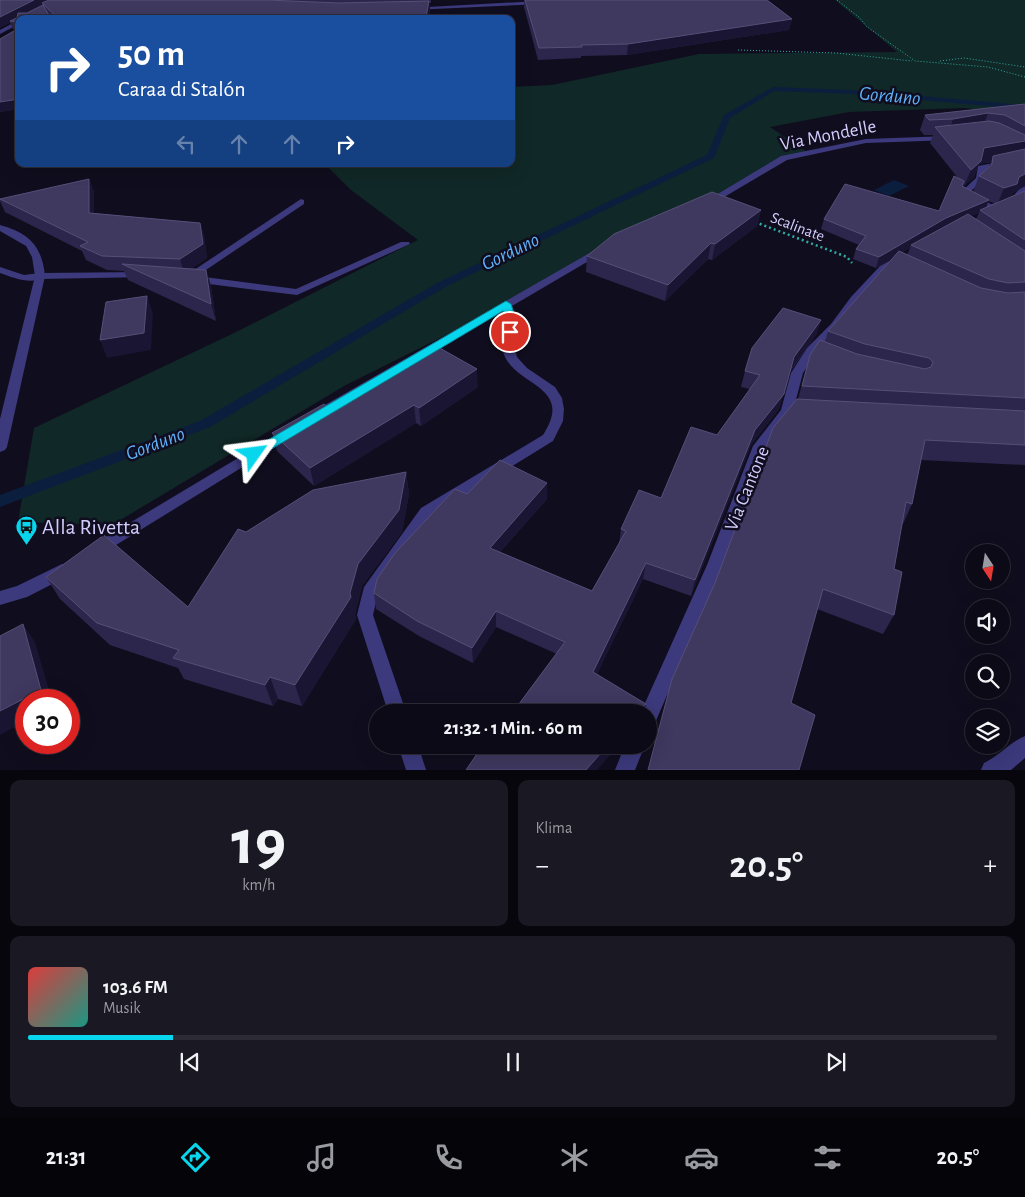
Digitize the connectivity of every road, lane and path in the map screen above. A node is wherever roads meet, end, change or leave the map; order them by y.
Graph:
1 (837, 0) edge
2 (543, 3) edge
3 (447, 6) edge
4 (407, 8) edge
5 (15, 24) edge
6 (0, 32) edge
7 (738, 50) dead end
8 (915, 61) junction
9 (937, 62) junction
10 (1025, 67) edge
11 (1025, 77) edge
12 (963, 136) edge
13 (1025, 158) edge
14 (734, 188) junction
15 (1025, 189) edge
16 (301, 202) dead end
17 (1020, 204) edge
18 (698, 208) edge
19 (996, 210) junction
20 (979, 217) edge
21 (0, 228) edge
22 (405, 244) dead end
23 (611, 245) edge
24 (914, 250) edge
25 (0, 270) edge
26 (40, 276) junction
27 (158, 276) edge
28 (864, 290) junction
29 (506, 304) junction
30 (811, 351) junction
31 (827, 358) edge
32 (787, 411) junction
33 (805, 412) edge
34 (0, 447) edge
35 (85, 557) edge
36 (68, 567) edge
37 (0, 598) edge
38 (394, 704) edge
39 (653, 704) edge
40 (1025, 745) edge
41 (411, 754) edge
42 (631, 754) edge
43 (416, 770) edge
44 (624, 770) edge
45 (991, 770) edge

1 - 8 path
2 - 3 street
3 - 4 street
5 - 6 street
7 - 8 path
8 - 9 path
9 - 10 path
9 - 11 path
12 - 14 street, Via Mondelle
13 - 19 street
14 - 18 street, Via Mondelle
14 - 28 path, Scalinate
15 - 17 street
16 - 22 street
17 - 19 street
19 - 20 street
21 - 26 street
23 - 29 street
24 - 28 street, Via Cantone
25 - 26 street
26 - 27 street
26 - 34 street
28 - 30 street, Via Cantone
29 - 35 street
29 - 38 street
30 - 31 street
30 - 32 street, Via Cantone
32 - 33 street
32 - 39 street, Via Cantone
36 - 37 street
40 - 45 street
41 - 43 street
42 - 44 street

